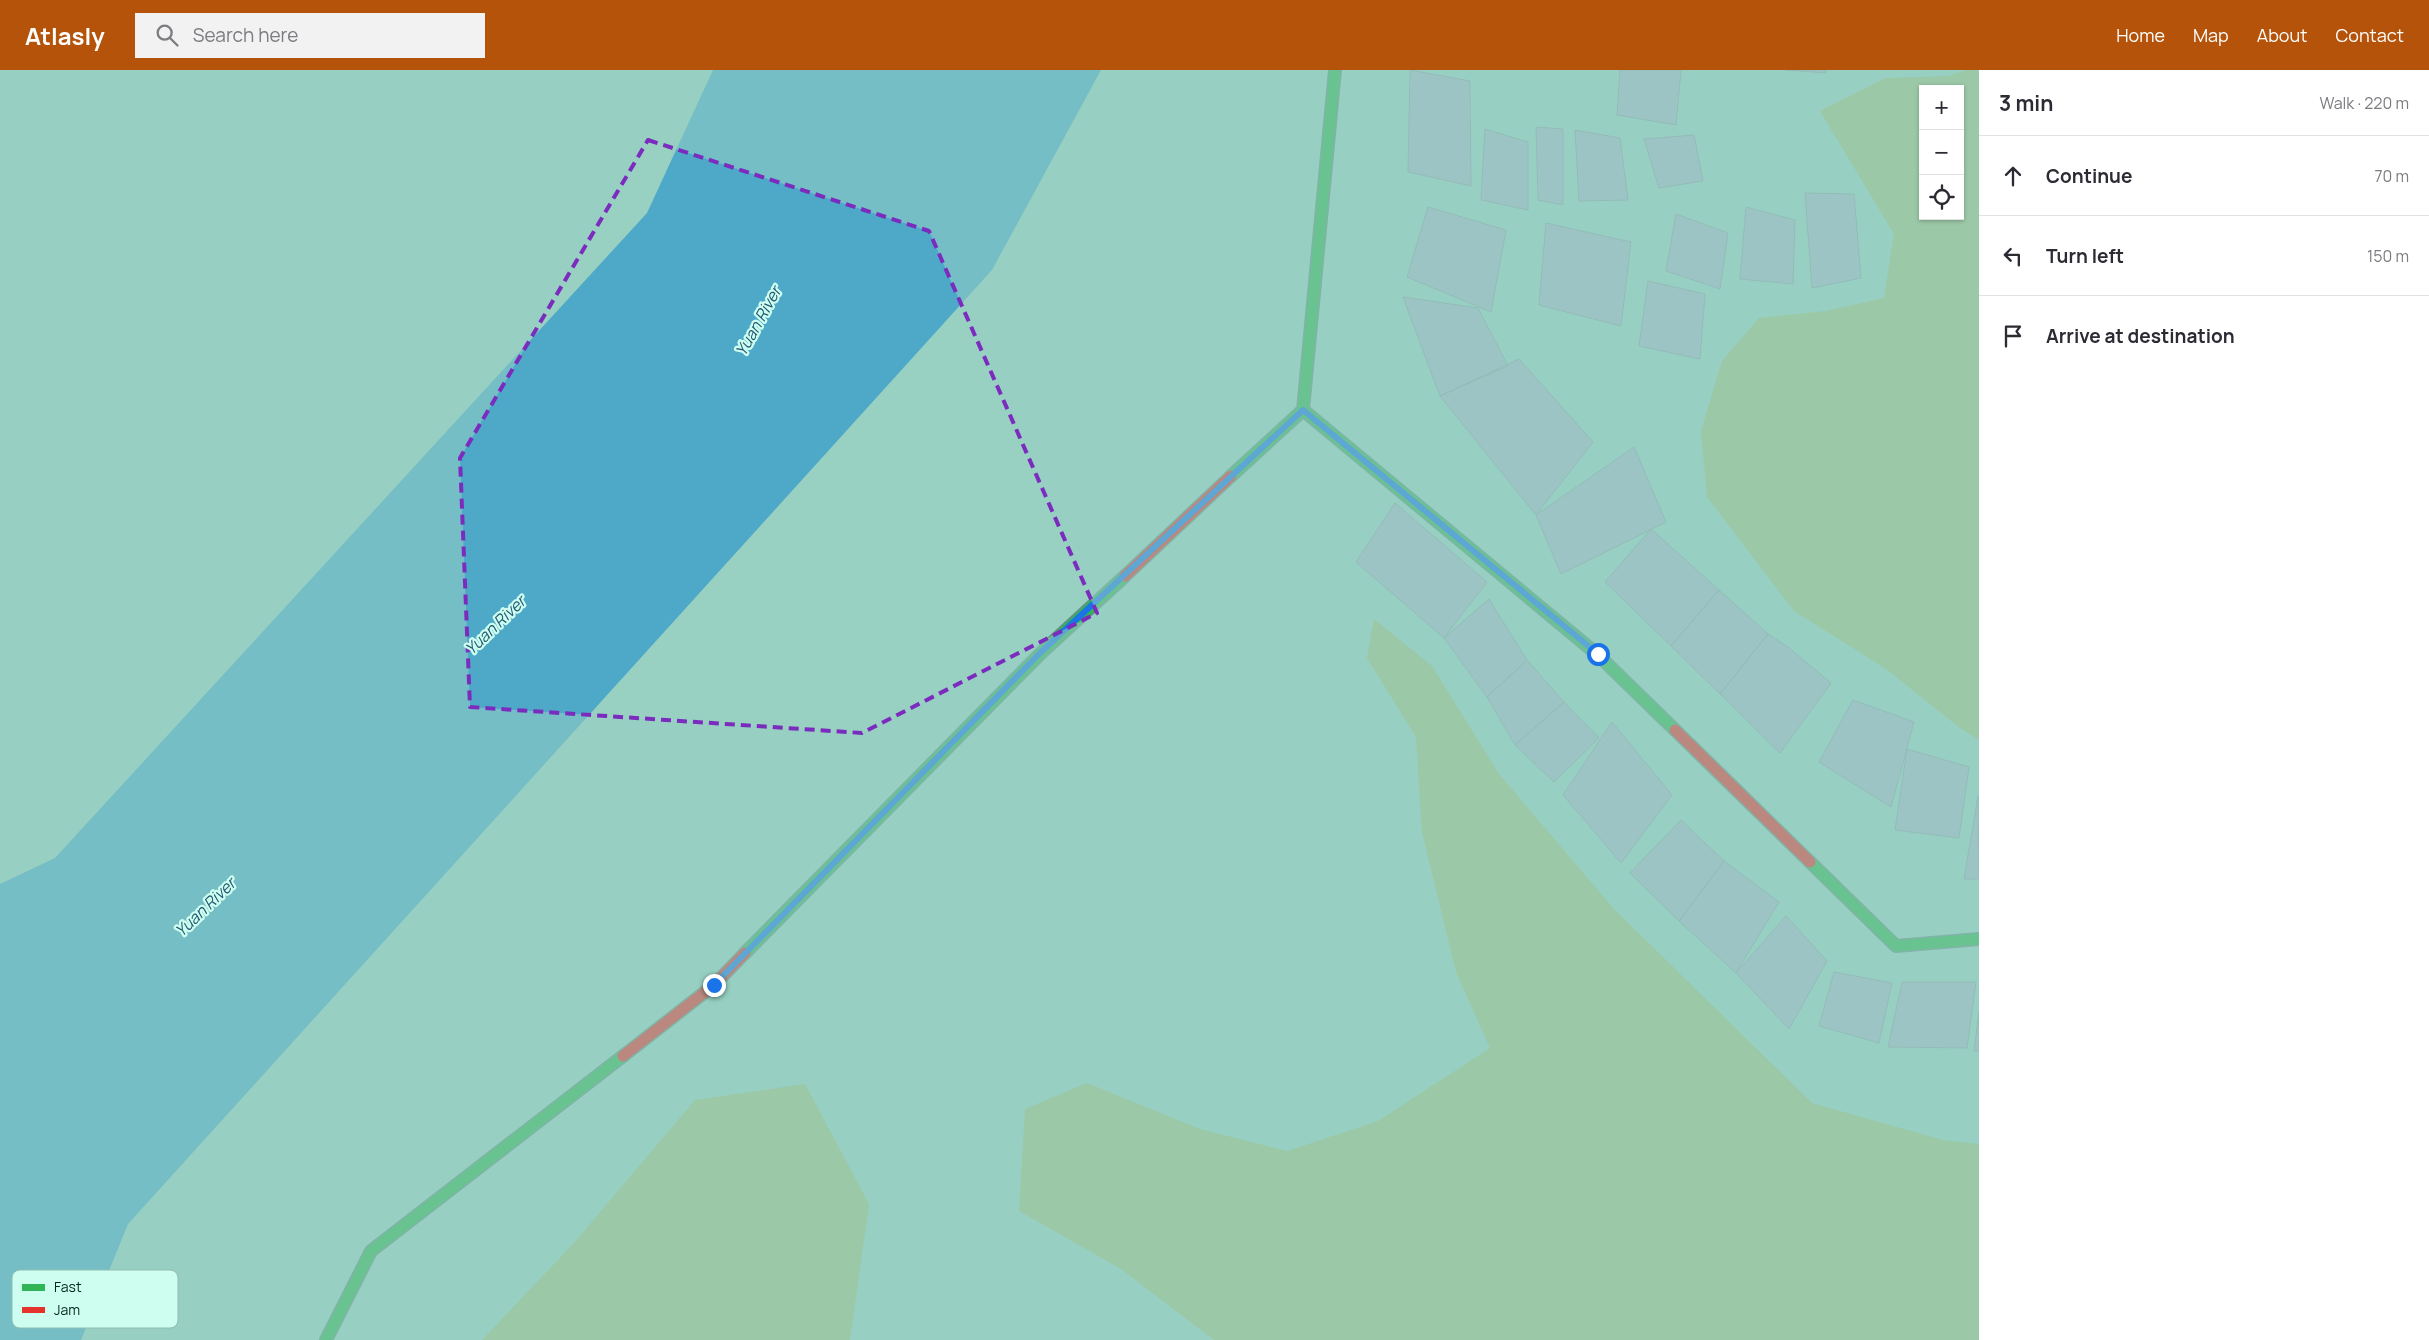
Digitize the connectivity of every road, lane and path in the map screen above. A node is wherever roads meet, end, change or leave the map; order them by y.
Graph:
1 (1335, 70) edge
2 (1303, 410) junction
3 (1979, 939) edge
4 (326, 1340) edge

1 - 2 main road
2 - 3 main road
2 - 4 main road

